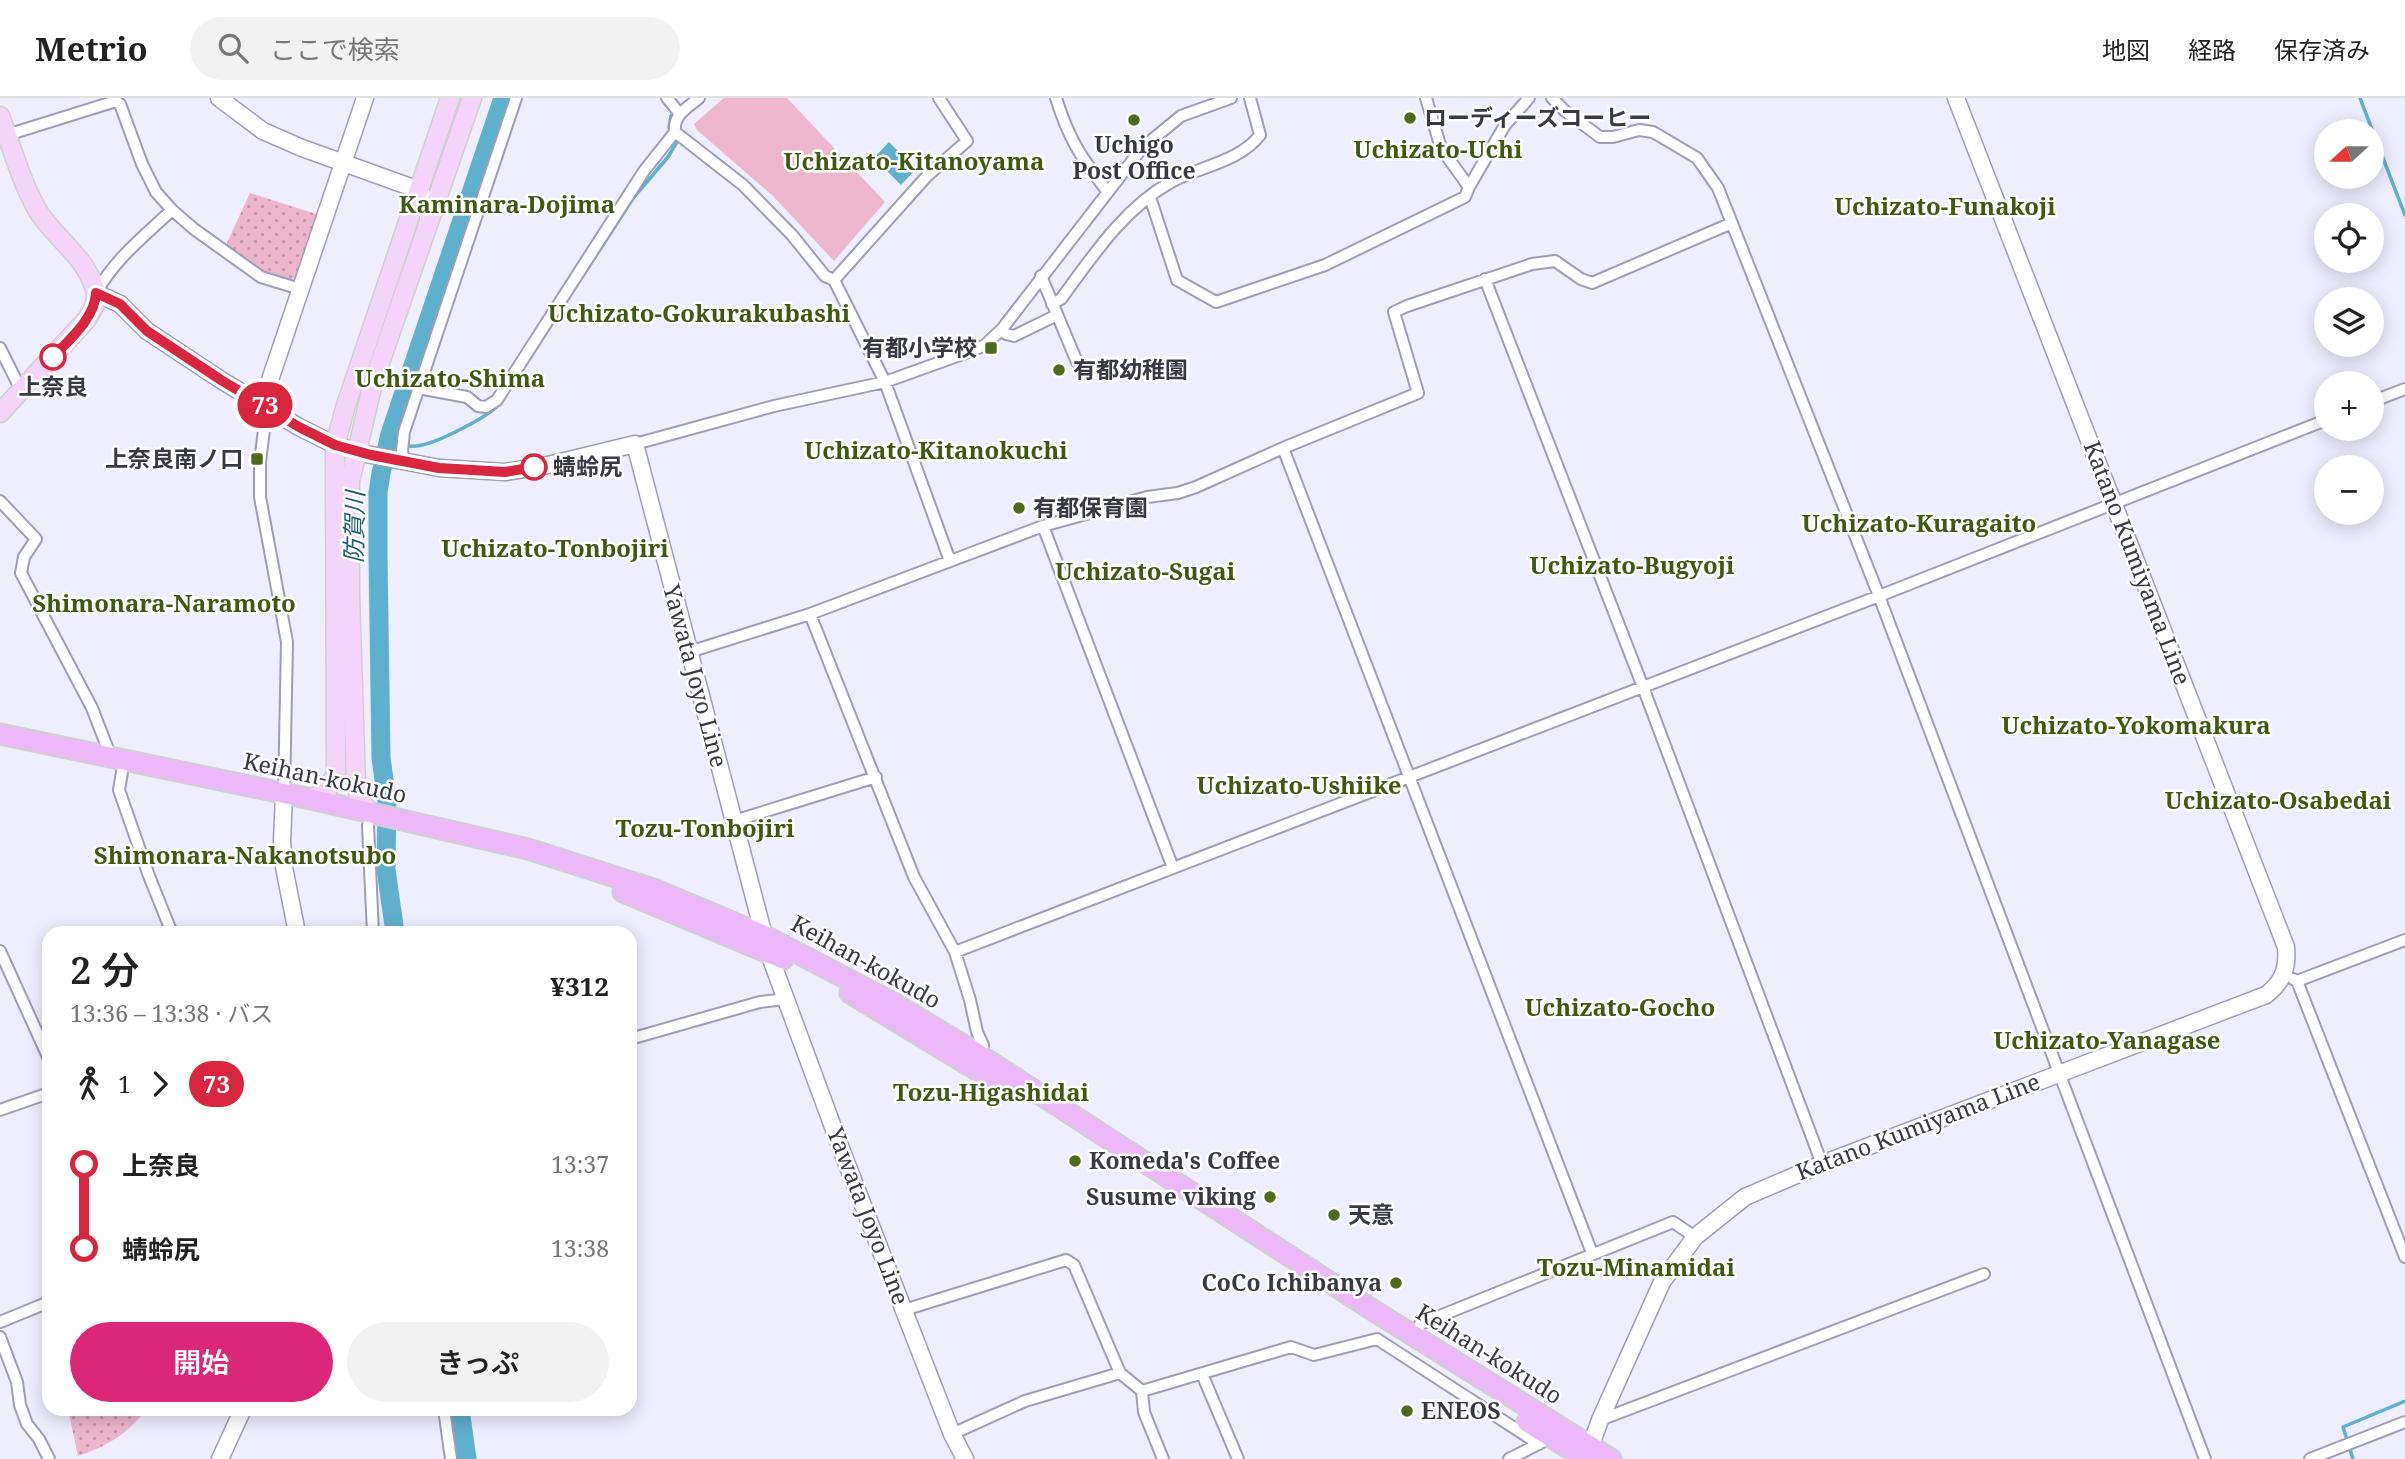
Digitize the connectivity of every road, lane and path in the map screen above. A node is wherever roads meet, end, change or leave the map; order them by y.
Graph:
1 (219, 98) edge
2 (365, 98) edge
3 (450, 98) edge
4 (472, 98) edge
5 (516, 98) edge
6 (667, 98) edge
7 (699, 98) edge
8 (939, 98) edge
9 (1056, 98) edge
10 (1231, 98) edge
11 (1250, 98) edge
12 (1426, 98) edge
13 (1529, 98) edge
14 (1552, 98) edge
15 (1956, 98) edge
16 (680, 113) junction
17 (0, 116) edge
18 (675, 132) junction
19 (7, 135) junction
20 (344, 163) junction
21 (1469, 187) junction
22 (419, 190) junction
23 (1107, 191) junction
24 (1150, 197) junction
25 (172, 210) junction
26 (1732, 223) junction
27 (428, 226) junction
28 (1041, 276) junction
29 (1485, 279) junction
30 (834, 280) junction
31 (300, 289) junction
32 (96, 293) junction
33 (1054, 310) junction
34 (1002, 329) junction
35 (0, 348) edge
36 (1077, 362) dead end
37 (886, 382) junction
38 (418, 388) junction
39 (2405, 389) edge
40 (21, 390) junction
41 (2384, 397) edge
42 (267, 406) junction
43 (0, 412) edge
44 (2314, 425) edge
45 (635, 444) junction
46 (335, 445) junction
47 (1283, 448) junction
48 (363, 454) junction
49 (404, 462) junction
50 (0, 501) edge
51 (2113, 505) junction
52 (1043, 526) junction
53 (950, 561) junction
54 (1879, 596) junction
55 (810, 614) junction
56 (689, 652) junction
57 (1643, 687) junction
58 (0, 734) edge
59 (0, 746) edge
60 (116, 764) junction
61 (876, 777) junction
62 (1410, 778) junction
63 (310, 799) junction
64 (284, 800) junction
65 (371, 819) junction
66 (734, 821) junction
67 (1174, 868) junction
68 (169, 926) edge
69 (296, 926) edge
70 (373, 926) edge
71 (2405, 940) edge
72 (766, 943) junction
73 (0, 951) edge
74 (955, 952) junction
75 (2290, 978) junction
76 (785, 999) junction
77 (637, 1037) edge
78 (42, 1044) edge
79 (978, 1054) junction
80 (2058, 1073) junction
81 (42, 1095) edge
82 (0, 1110) edge
83 (1822, 1164) junction
84 (1695, 1237) junction
85 (1592, 1253) junction
86 (2405, 1257) edge
87 (1984, 1273) dead end
88 (42, 1305) edge
89 (904, 1310) junction
90 (0, 1322) edge
91 (0, 1336) edge
92 (1416, 1337) junction
93 (1121, 1373) junction
94 (1202, 1374) junction
95 (1142, 1391) junction
96 (240, 1416) edge
97 (445, 1416) edge
98 (1600, 1420) junction
99 (2405, 1422) edge
100 (952, 1434) junction
101 (1545, 1441) junction
102 (1587, 1454) edge
103 (1516, 1458) edge
104 (49, 1459) edge
105 (220, 1459) edge
106 (451, 1459) edge
107 (965, 1459) edge
108 (1163, 1459) edge
109 (1238, 1459) edge
110 (1611, 1459) edge
111 (2205, 1459) edge
112 (2310, 1459) edge

1 - 20 main road
2 - 20 main road
3 - 22 main road
4 - 27 main road
5 - 38 street
6 - 16 street
7 - 16 street
8 - 30 street
9 - 23 street
10 - 23 street
11 - 24 street
12 - 21 street
13 - 21 street
14 - 26 street
15 - 51 main road, Katano Kumiyama Line
16 - 18 street
17 - 19 main road
18 - 30 street
18 - 38 street
19 - 25 street
19 - 32 main road
20 - 22 main road
20 - 31 main road
21 - 24 street
22 - 27 main road
22 - 46 main road
23 - 28 street
24 - 33 street
25 - 31 street
25 - 32 street
26 - 29 street
26 - 54 street
27 - 48 main road
28 - 33 street
28 - 34 street
29 - 47 street
29 - 57 street
30 - 37 street
31 - 42 main road
32 - 40 main road
32 - 42 main road
33 - 34 street
33 - 36 street
34 - 37 street
35 - 40 street
37 - 45 street
37 - 53 street
38 - 49 street
39 - 41 street
40 - 43 main road
42 - 46 main road
42 - 64 street
44 - 51 street
45 - 49 main road
45 - 56 main road, Yawata Joyo Line
46 - 48 main road
46 - 63 main road
47 - 52 street
47 - 62 street
48 - 49 main road
48 - 65 main road
50 - 60 street
51 - 54 street
51 - 75 main road, Katano Kumiyama Line
52 - 53 street
52 - 67 street
53 - 55 street
54 - 57 street
54 - 80 street
55 - 56 street
55 - 61 street
56 - 66 main road, Yawata Joyo Line
57 - 62 street
57 - 83 street
58 - 60 highway, Keihan-kokudo
59 - 60 highway, Keihan-kokudo
60 - 64 highway, Keihan-kokudo
60 - 68 street
61 - 66 street
61 - 74 street
62 - 67 street
62 - 85 street
63 - 64 highway, Keihan-kokudo
63 - 65 highway, Keihan-kokudo
64 - 65 highway, Keihan-kokudo
64 - 69 main road
65 - 70 street
65 - 72 highway, Keihan-kokudo
66 - 72 main road, Yawata Joyo Line
67 - 74 street
71 - 75 street
72 - 76 main road, Yawata Joyo Line
72 - 79 highway, Keihan-kokudo
72 - 101 highway, Keihan-kokudo
73 - 78 street
74 - 79 street
75 - 80 main road, Katano Kumiyama Line
75 - 86 street
76 - 77 street
76 - 89 main road, Yawata Joyo Line
79 - 92 highway, Keihan-kokudo
80 - 83 main road, Katano Kumiyama Line
80 - 111 street
81 - 82 street
83 - 84 main road, Katano Kumiyama Line
84 - 85 street
84 - 98 main road, Katano Kumiyama Line
85 - 92 street
87 - 98 street
88 - 90 street
89 - 93 street
89 - 100 main road, Yawata Joyo Line
91 - 104 street
92 - 102 highway, Keihan-kokudo
93 - 95 street
93 - 100 street
94 - 95 street
94 - 101 street
94 - 109 street
95 - 108 street
96 - 105 main road
97 - 106 street
98 - 102 main road, Katano Kumiyama Line
99 - 112 street
100 - 107 main road, Yawata Joyo Line
101 - 102 highway, Keihan-kokudo
101 - 103 street
102 - 110 highway, Keihan-kokudo

